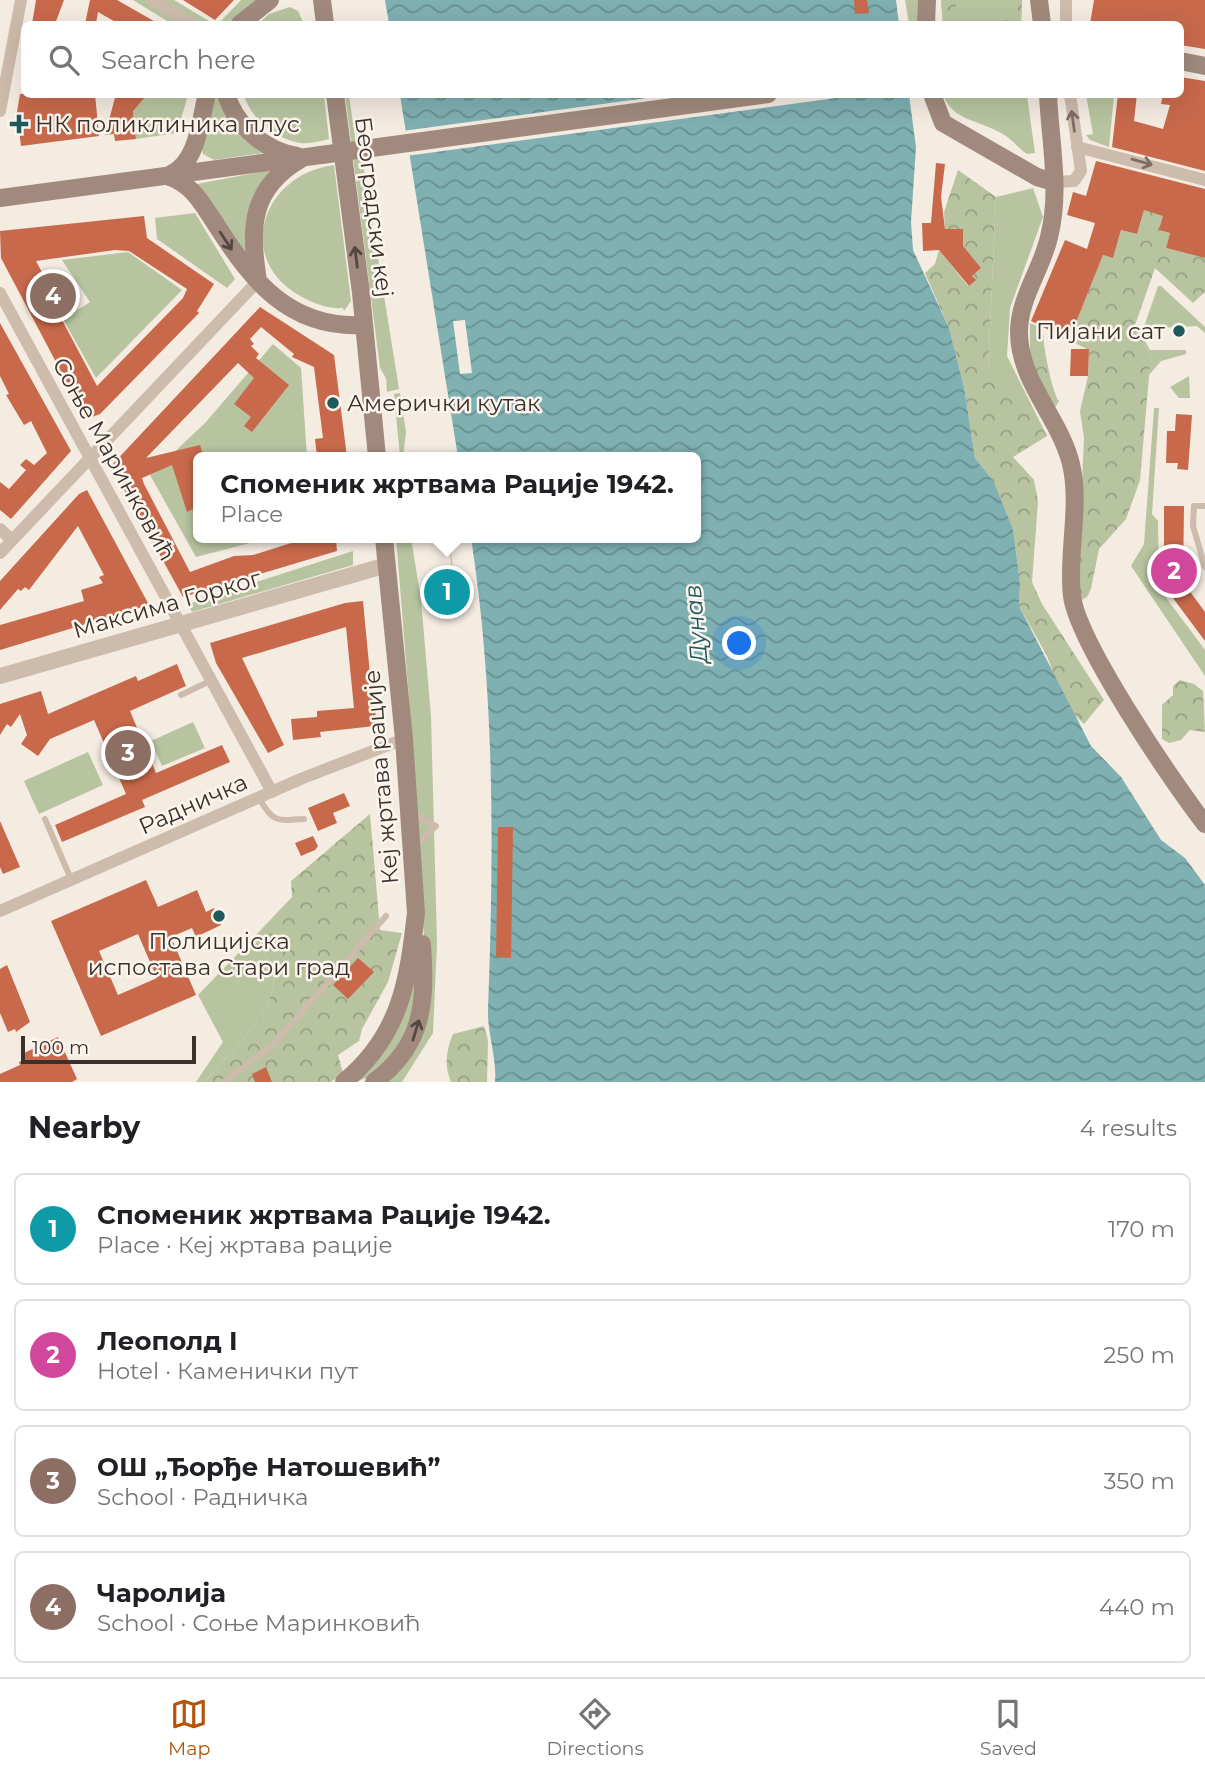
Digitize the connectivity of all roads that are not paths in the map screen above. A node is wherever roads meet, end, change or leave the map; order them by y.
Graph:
1 (21, 0) edge
2 (152, 0) edge
3 (270, 0) edge
4 (322, 0) edge
5 (927, 0) edge
6 (1066, 0) edge
7 (1039, 1) edge
8 (188, 21) edge
9 (244, 21) edge
10 (325, 21) edge
11 (926, 21) edge
12 (1034, 21) edge
13 (1042, 21) edge
14 (1066, 21) edge
15 (1184, 62) edge
16 (1205, 66) edge
17 (206, 98) edge
18 (228, 98) edge
19 (336, 98) edge
20 (739, 98) edge
21 (934, 98) edge
22 (1071, 98) edge
23 (1047, 99) edge
24 (0, 111) edge
25 (1077, 146) junction
26 (312, 156) junction
27 (165, 176) junction
28 (1205, 180) edge
29 (1054, 182) junction
30 (0, 198) edge
31 (258, 281) junction
32 (0, 293) edge
33 (364, 325) junction
34 (377, 452) edge
35 (89, 457) junction
36 (1205, 506) edge
37 (0, 529) edge
38 (12, 540) junction
39 (385, 543) edge
40 (0, 553) edge
41 (387, 565) junction
42 (1205, 567) edge
43 (180, 624) junction
44 (0, 676) edge
45 (210, 681) junction
46 (181, 695) dead end
47 (404, 738) junction
48 (272, 792) junction
49 (259, 798) junction
50 (410, 811) junction
51 (304, 819) dead end
52 (45, 820) dead end
53 (1205, 824) edge
54 (413, 848) junction
55 (72, 880) junction
56 (0, 911) edge
57 (416, 913) junction
58 (386, 916) dead end
59 (224, 1082) edge
60 (344, 1082) edge
61 (374, 1082) edge

1 - 24 street
2 - 8 street
3 - 9 main road
4 - 10 main road
5 - 11 main road
6 - 14 street
7 - 12 main road
7 - 13 main road
15 - 16 main road
17 - 27 main road
18 - 26 main road
33 -> 19 main road, Београдски кеј
20 - 26 main road, bridge
21 - 29 main road
25 -> 22 street
23 - 29 main road
25 -> 28 street
25 - 29 street
26 - 27 main road
26 - 31 main road
27 - 30 main road
27 -> 31 main road
29 - 53 main road
31 - 33 main road
31 - 35 street
32 - 35 street, Соње Маринковић
33 - 34 main road
35 - 38 street
35 - 43 street, Соње Маринковић
36 - 42 lane
37 - 38 street
38 - 40 street
39 - 41 main road, Кеј жртава рације
41 - 43 street, Максима Горког
41 - 47 main road, Кеј жртава рације
43 - 44 street, Максима Горког
43 - 45 street, Соње Маринковић
45 - 46 lane
45 - 48 street, Соње Маринковић
47 - 48 street, Радничка
47 - 50 main road, Кеј жртава рације
48 - 49 street, Радничка
49 - 51 lane
49 - 55 street, Радничка
50 - 54 main road, Кеј жртава рације
50 - 54 lane
52 - 55 lane
54 - 57 main road, Кеј жртава рације
55 - 56 street, Радничка
57 - 60 main road, Кеј жртава рације
61 -> 57 main road
58 - 59 lane

